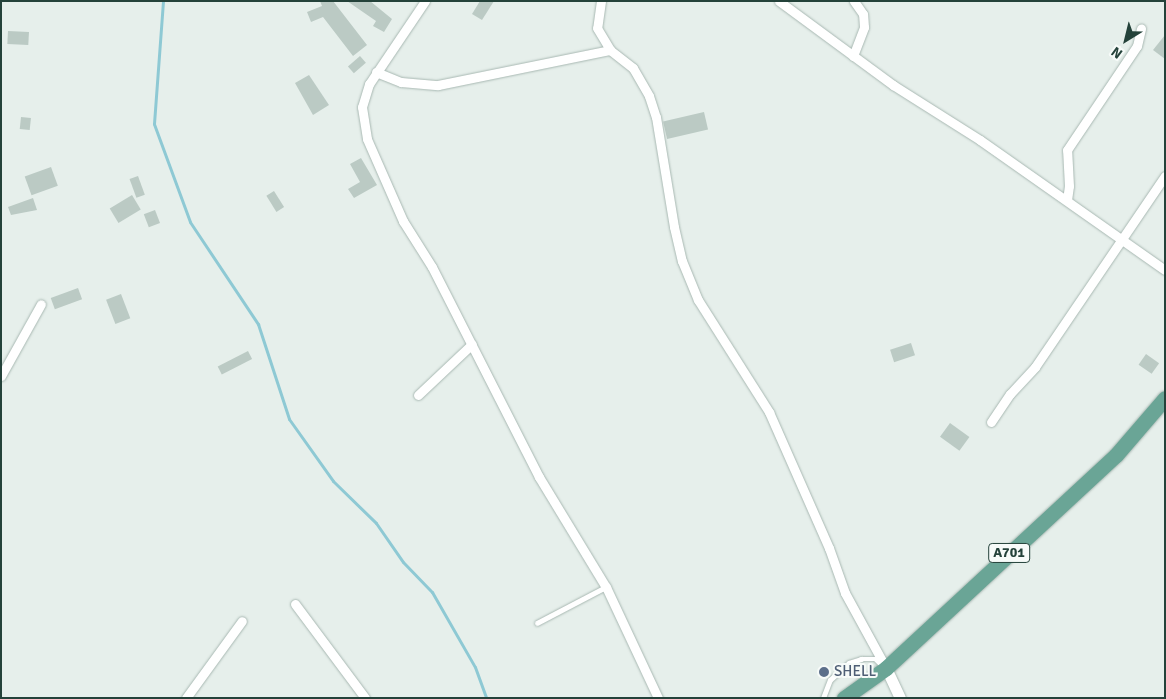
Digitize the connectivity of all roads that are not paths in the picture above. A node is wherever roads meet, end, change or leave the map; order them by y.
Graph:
1 (425, 1) edge
2 (601, 1) edge
3 (779, 1) edge
4 (854, 1) edge
5 (1141, 28) dead end
6 (610, 50) junction
7 (853, 56) junction
8 (376, 72) junction
9 (1165, 176) edge
10 (1067, 200) junction
11 (1122, 239) junction
12 (1165, 270) edge
13 (41, 304) dead end
14 (472, 344) junction
15 (1, 376) edge
16 (418, 395) dead end
17 (1165, 398) edge
18 (991, 422) dead end
19 (606, 587) junction
20 (295, 604) dead end
21 (242, 621) dead end
22 (537, 624) dead end
23 (886, 668) junction
24 (186, 698) edge
25 (365, 698) edge
26 (658, 698) edge
27 (823, 698) edge
28 (844, 698) edge
29 (900, 698) edge

1 - 8 street
2 - 6 street
3 - 7 street
4 - 7 street
5 - 10 street
6 - 8 street
6 - 23 street
7 - 10 street
8 - 14 street
9 - 11 street
10 - 11 street
11 - 12 street
11 - 18 street
13 - 15 street
14 - 16 street
14 - 19 street
17 - 23 main road, A701
19 - 22 lane
19 - 26 street
20 - 25 street
21 - 24 street
23 - 27 lane
23 - 28 main road, A701
23 - 29 street

